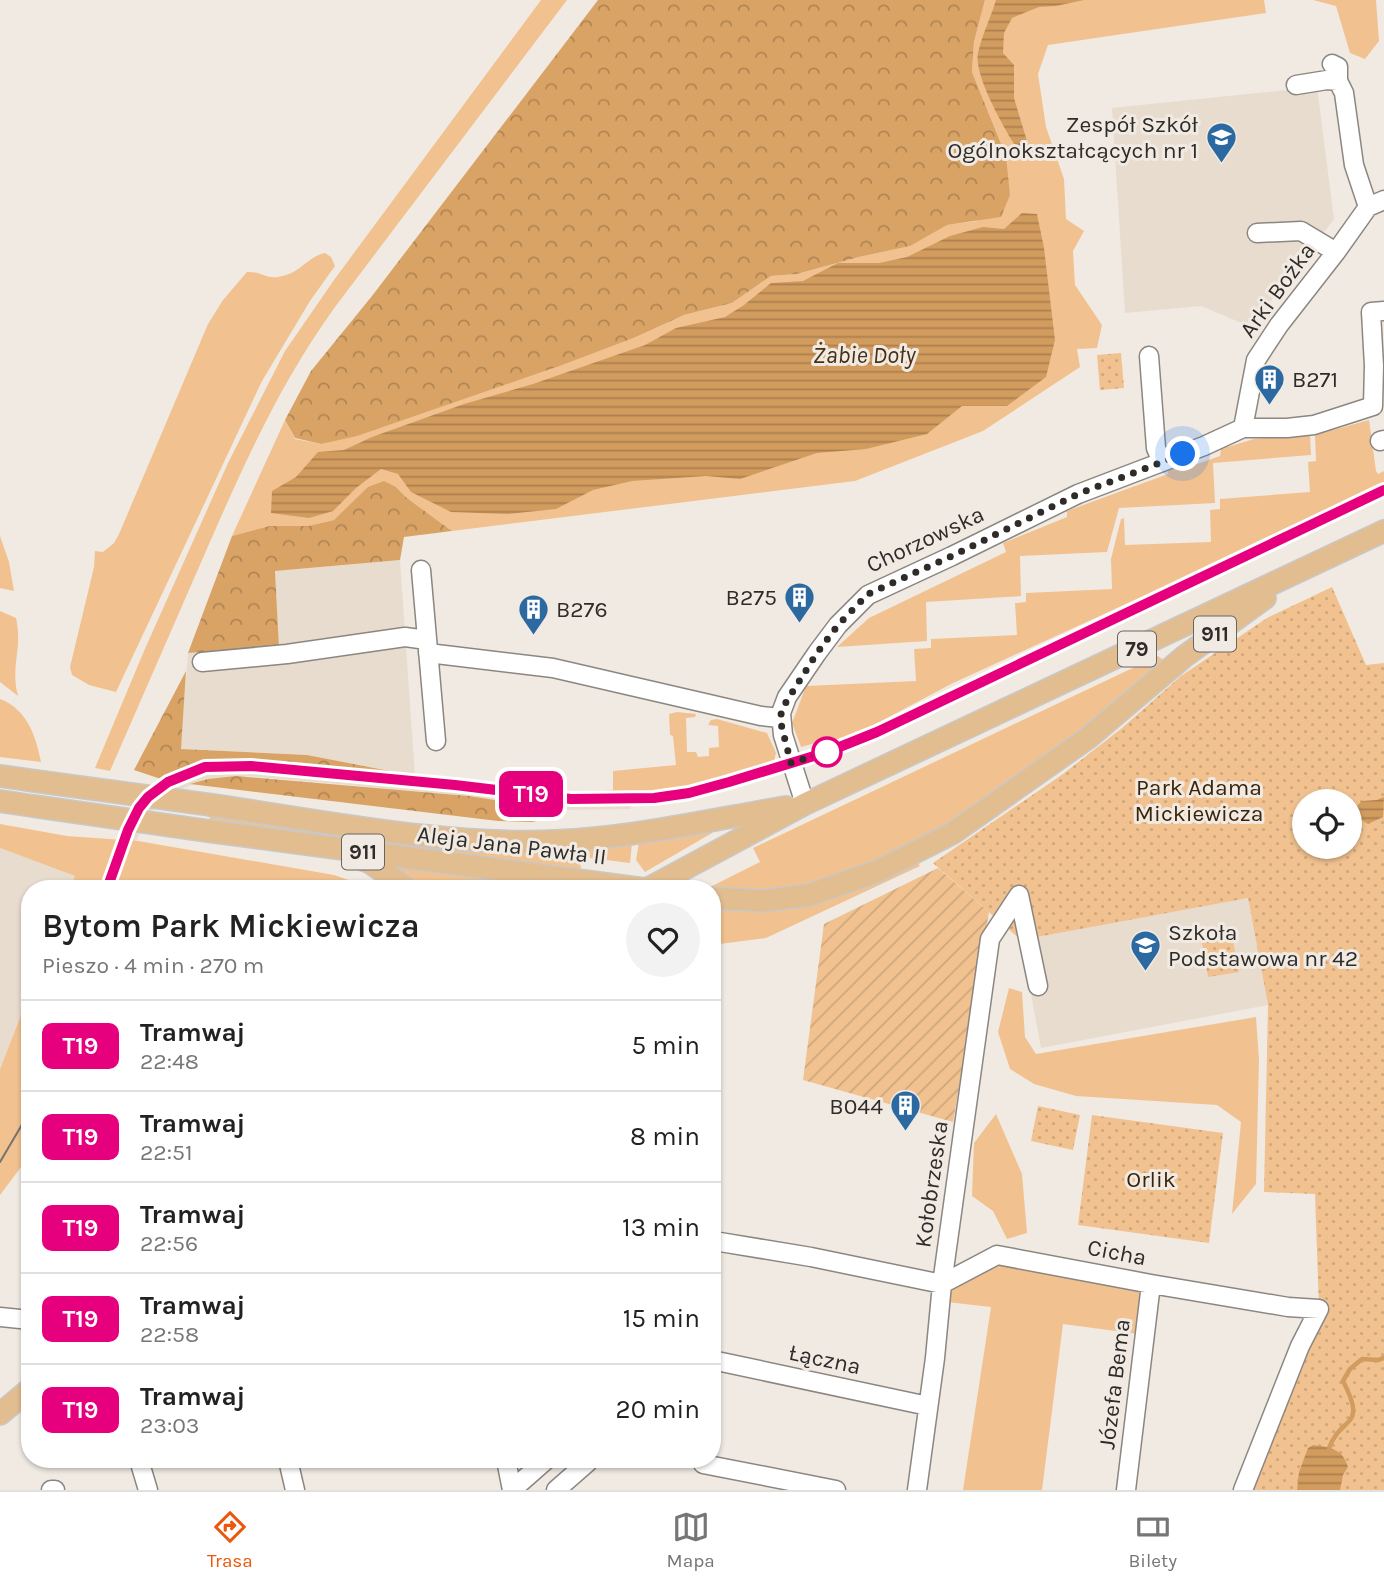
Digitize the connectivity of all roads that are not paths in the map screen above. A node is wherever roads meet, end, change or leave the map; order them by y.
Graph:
1 (1296, 85) dead end
2 (1376, 204) edge
3 (1256, 233) dead end
4 (1336, 252) junction
5 (1384, 311) edge
6 (1149, 356) dead end
7 (1243, 428) junction
8 (1162, 462) junction
9 (1384, 531) edge
10 (421, 570) dead end
11 (1300, 572) junction
12 (427, 646) junction
13 (201, 662) dead end
14 (780, 718) junction
15 (436, 741) dead end
16 (0, 776) edge
17 (0, 802) edge
18 (805, 804) junction
19 (332, 848) junction
20 (395, 880) edge
21 (576, 880) edge
22 (661, 880) edge
23 (721, 899) edge
24 (1038, 986) dead end
25 (721, 1242) edge
26 (942, 1284) junction
27 (1151, 1284) junction
28 (0, 1317) edge
29 (21, 1320) edge
30 (721, 1362) edge
31 (21, 1396) edge
32 (928, 1406) junction
33 (0, 1414) edge
34 (141, 1468) edge
35 (290, 1468) edge
36 (508, 1468) edge
37 (537, 1468) edge
38 (581, 1468) edge
39 (721, 1468) edge
40 (511, 1486) edge
41 (148, 1490) edge
42 (295, 1490) edge
43 (556, 1490) edge
44 (836, 1490) edge
45 (917, 1490) edge
46 (1126, 1490) edge
47 (1243, 1490) edge

1 - 2 street
2 - 4 street, Arki Bożka
3 - 4 street
4 - 7 street, Arki Bożka
5 - 7 street
6 - 8 street
7 - 8 street, Chorzowska
8 - 14 street, Chorzowska
9 - 11 main road, 79
10 - 12 street
11 - 18 main road, 79
11 - 23 main road, 911
12 - 13 street
12 - 14 street
12 - 15 street
14 - 18 street
16 - 18 main road, Aleja Jana Pawła II / 911, bridge
17 - 19 main road, Aleja Jana Pawła II / 911, bridge
18 - 22 main road, 79
19 - 20 main road
19 - 21 main road, Aleja Jana Pawła II / 911
24 - 26 street, Kołobrzeska
25 - 26 street
26 - 27 street, Cicha
26 - 32 street, Kołobrzeska
27 - 46 street, Józefa Bema
27 - 47 street, Cicha
28 - 29 street
30 - 32 street, Łączna
31 - 33 main road
32 - 45 street, Kołobrzeska
34 - 41 street
35 - 42 street
36 - 40 street
37 - 40 street
38 - 43 street
39 - 44 street

